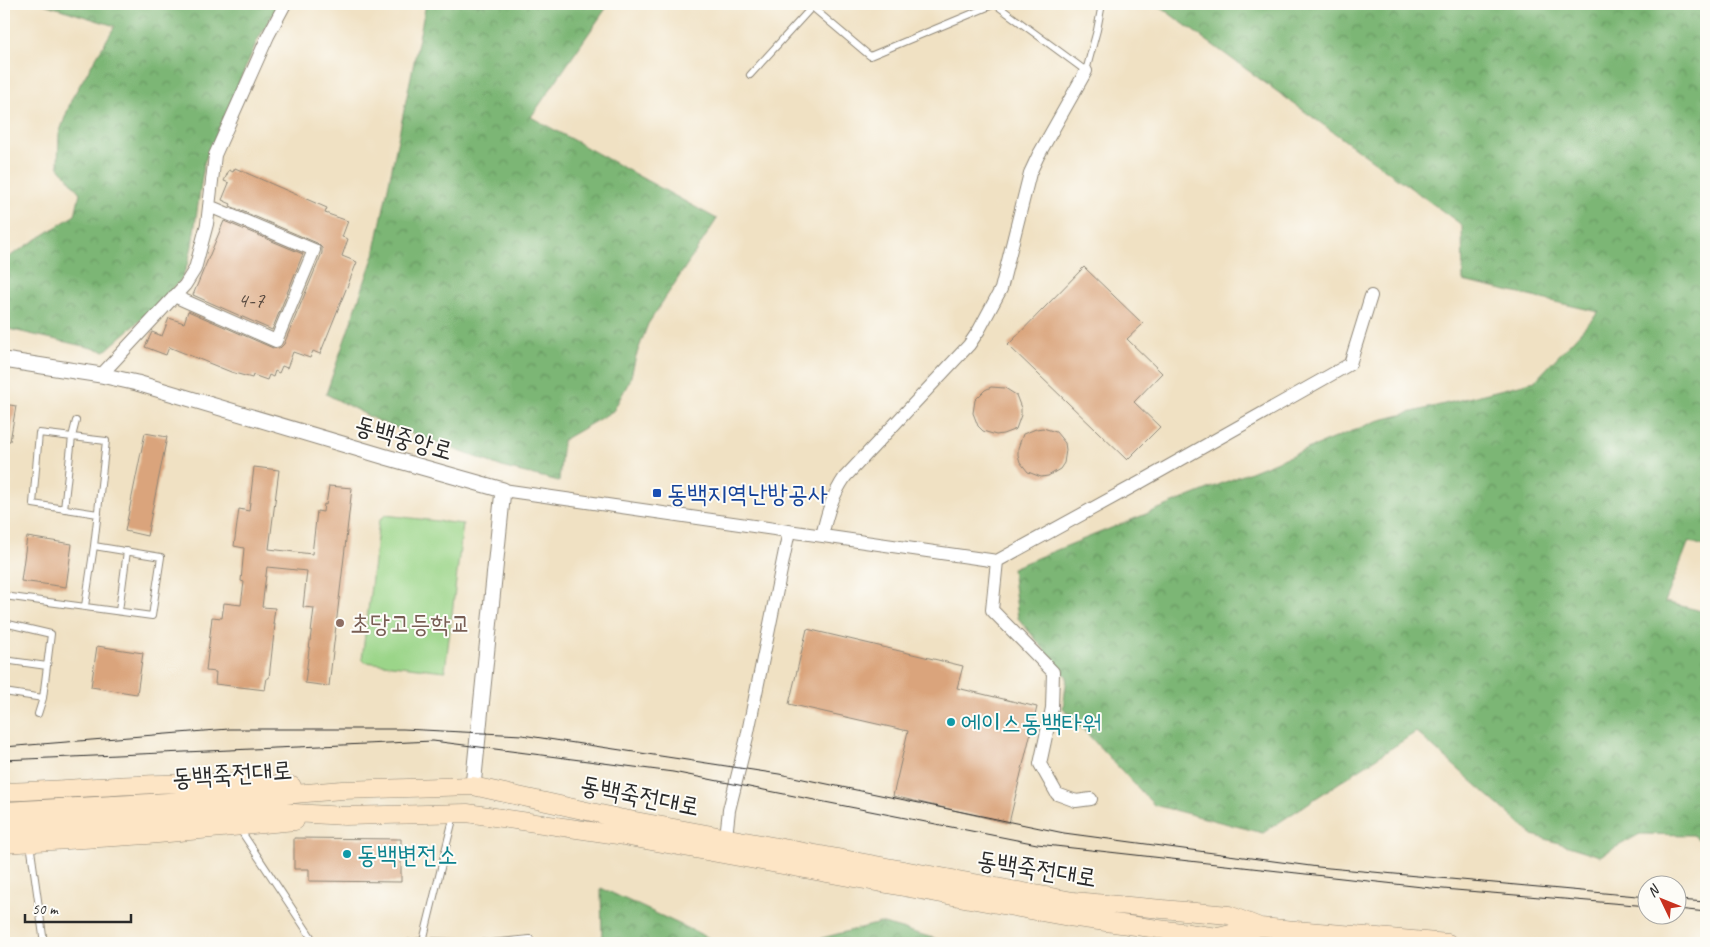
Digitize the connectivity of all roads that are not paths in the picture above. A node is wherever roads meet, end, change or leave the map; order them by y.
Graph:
1 (285, 4) edge
2 (1102, 4) edge
3 (1086, 71) junction
4 (750, 75) dead end
5 (209, 206) junction
6 (174, 296) junction
7 (1370, 296) dead end
8 (4, 360) edge
9 (101, 375) junction
10 (76, 421) dead end
11 (72, 437) junction
12 (503, 490) junction
13 (64, 509) junction
14 (98, 514) junction
15 (789, 531) junction
16 (822, 536) junction
17 (94, 546) junction
18 (127, 551) junction
19 (997, 561) junction
20 (4, 596) edge
21 (85, 606) junction
22 (119, 611) junction
23 (4, 624) edge
24 (4, 660) edge
25 (47, 666) junction
26 (4, 692) edge
27 (43, 698) junction
28 (38, 714) dead end
29 (473, 786) junction
30 (342, 790) junction
31 (4, 792) edge
32 (1091, 799) dead end
33 (4, 811) edge
34 (454, 813) junction
35 (345, 816) junction
36 (4, 827) edge
37 (239, 827) junction
38 (726, 838) junction
39 (30, 842) junction
40 (4, 844) edge
41 (1260, 927) junction
42 (530, 939) dead end
43 (423, 941) junction
44 (44, 943) edge
45 (315, 943) edge
46 (406, 943) edge
47 (1440, 943) edge

1 - 5 street
2 - 3 lane
3 - 4 lane
3 - 16 street
5 - 6 street
5 - 6 street
6 - 9 street
7 - 19 street
8 - 9 street, 동백중앙로
9 - 12 street, 동백중앙로
10 - 11 lane
11 - 13 lane
11 - 13 lane
11 - 14 lane
12 - 15 street
12 - 29 street
13 - 14 lane
14 - 17 lane
15 - 16 street
15 - 38 street
16 - 19 street
17 - 18 lane
17 - 21 lane
18 - 22 lane
18 - 22 lane
19 - 32 street
20 - 21 lane
21 - 22 lane
23 - 25 lane
24 - 25 lane
25 - 27 lane
26 - 27 lane
27 - 28 lane
29 - 30 main road, 동백죽전대로
29 - 38 main road, 동백죽전대로
30 - 31 main road
30 - 33 main road, 동백죽전대로
34 - 35 main road, 동백죽전대로
34 - 41 main road, 동백죽전대로
34 - 43 lane
35 - 36 main road, 동백죽전대로
35 - 37 main road
37 - 39 main road
37 - 45 lane
38 - 41 main road, 동백죽전대로
39 - 40 main road
39 - 44 lane
41 - 47 main road, 동백죽전대로
42 - 43 lane
43 - 46 lane

